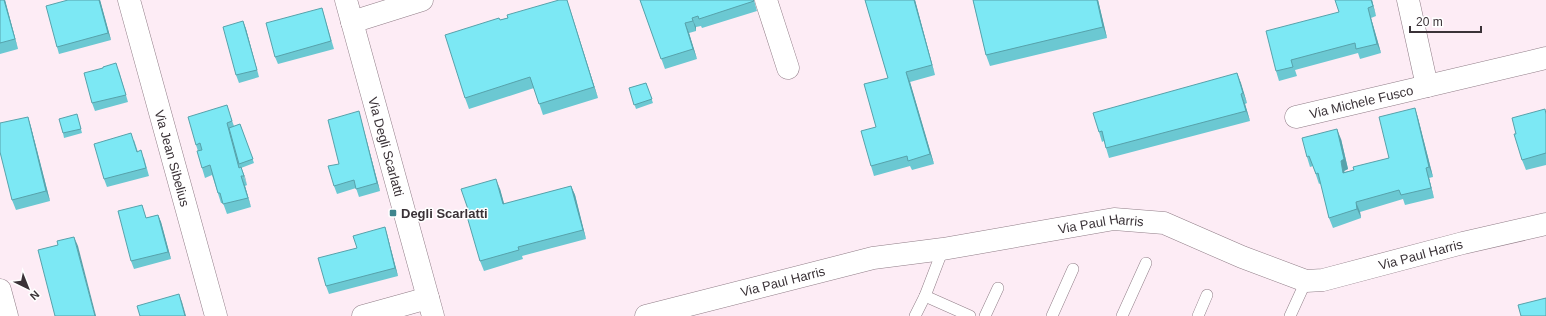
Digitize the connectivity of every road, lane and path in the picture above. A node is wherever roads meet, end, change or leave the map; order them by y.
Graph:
1 (129, 0) edge
2 (346, 0) edge
3 (422, 0) edge
4 (766, 0) edge
5 (1408, 0) edge
6 (352, 22) junction
7 (1546, 58) edge
8 (788, 68) dead end
9 (1427, 86) junction
10 (1296, 117) dead end
11 (1546, 224) edge
12 (943, 249) junction
13 (1146, 263) dead end
14 (1073, 270) dead end
15 (1306, 281) junction
16 (998, 288) dead end
17 (0, 290) edge
18 (1207, 295) dead end
19 (925, 296) junction
20 (430, 307) edge
21 (7, 316) edge
22 (216, 316) edge
23 (363, 316) edge
24 (646, 316) edge
25 (914, 316) edge
26 (970, 316) edge
27 (985, 316) edge
28 (1052, 316) edge
29 (1122, 316) edge
30 (1198, 316) edge
31 (1290, 316) edge

1 - 22 street, Via Jean Sibelius
2 - 6 street, Via Degli Scarlatti
3 - 6 street
4 - 8 street
5 - 9 street, Via Michele Fusco
6 - 20 street, Via Degli Scarlatti
7 - 9 street, Via Michele Fusco
9 - 10 street, Via Michele Fusco
11 - 15 street, Via Paul Harris
12 - 15 street, Via Paul Harris
12 - 19 lane
12 - 24 street, Via Paul Harris
13 - 29 lane
14 - 28 lane
15 - 31 lane
16 - 27 lane
17 - 21 street
18 - 30 lane
19 - 25 lane
19 - 26 lane
20 - 23 street

